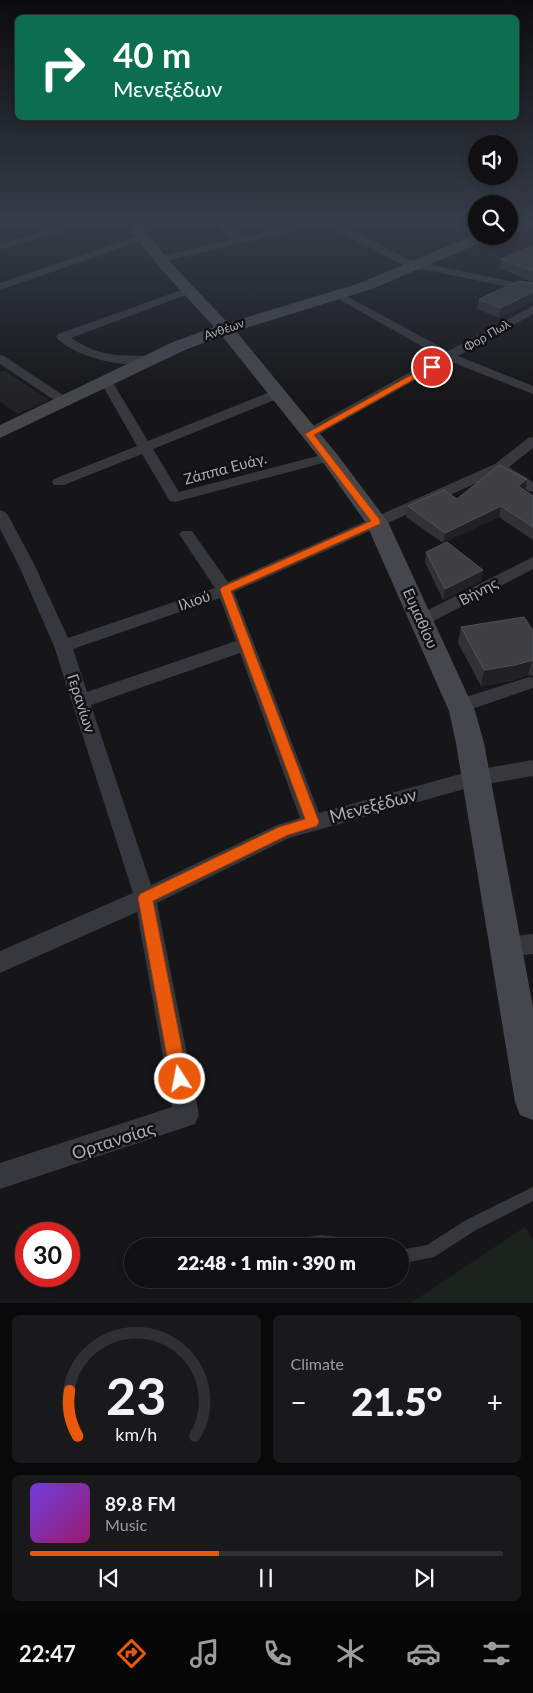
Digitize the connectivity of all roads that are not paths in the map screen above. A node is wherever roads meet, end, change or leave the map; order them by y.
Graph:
1 (16, 280) edge
2 (180, 280) edge
3 (376, 280) edge
4 (487, 280) edge
5 (0, 287) edge
6 (533, 289) edge
7 (190, 290) junction
8 (339, 294) junction
9 (533, 309) edge
10 (225, 329) junction
11 (449, 357) junction
12 (0, 359) edge
13 (149, 360) junction
14 (106, 381) junction
15 (533, 390) edge
16 (277, 394) junction
17 (65, 400) junction
18 (0, 432) edge
19 (309, 434) junction
20 (533, 441) edge
21 (144, 446) junction
22 (329, 457) junction
23 (500, 467) junction
24 (59, 482) dead end
25 (533, 488) edge
26 (0, 516) edge
27 (377, 522) junction
28 (187, 534) dead end
29 (533, 562) edge
30 (225, 590) junction
31 (422, 620) junction
32 (246, 644) junction
33 (63, 646) junction
34 (530, 683) dead end
35 (82, 701) junction
36 (460, 706) junction
37 (533, 768) edge
38 (474, 778) junction
39 (312, 822) junction
40 (145, 898) junction
41 (533, 944) edge
42 (505, 947) junction
43 (0, 962) edge
44 (533, 1102) edge
45 (0, 1176) edge
46 (533, 1194) edge
47 (409, 1255) edge

1 - 5 street
2 - 7 street, Ευμαθίου
3 - 8 street, Ανθέων
4 - 6 street
7 - 10 street, Ευμαθίου
7 - 13 street
8 - 10 street, Ανθέων
8 - 11 street
9 - 11 street, Φορ Πωλ
10 - 13 street, Ανθέων
10 - 16 street, Ευμαθίου
11 - 15 street
11 - 19 street, Φορ Πωλ
12 - 17 street
13 - 14 street, Ανθέων
14 - 17 street, Ανθέων
14 - 21 street, Ζάππα Ευάγ.
16 - 19 street, Ευμαθίου
16 - 21 street
17 - 18 street, Ανθέων
19 - 22 street, Ευμαθίου
20 - 23 street, Ιλιού
21 - 22 street, Ζάππα Ευάγ.
21 - 24 street
22 - 27 street, Ευμαθίου
23 - 25 street
23 - 27 street, Ιλιού
26 - 33 street, Γερανίων
27 - 30 street, Ιλιού
27 - 31 street, Ευμαθίου
28 - 30 street
29 - 31 street, Βήνης
30 - 32 street
30 - 33 street, Ιλιού
31 - 36 street, Ευμαθίου
32 - 35 street
32 - 39 street
33 - 35 street, Γερανίων
34 - 36 street
35 - 40 street, Γερανίων
36 - 38 street, Ευμαθίου
37 - 38 street, Μενεξέδων
38 - 39 street, Μενεξέδων
38 - 42 street, Ευμαθίου
39 - 40 street, Μενεξέδων
40 - 43 street, Μενεξέδων
40 - 45 street, Ορτανσίας
41 - 42 street
42 - 44 street, Ευμαθίου
46 - 47 lane

